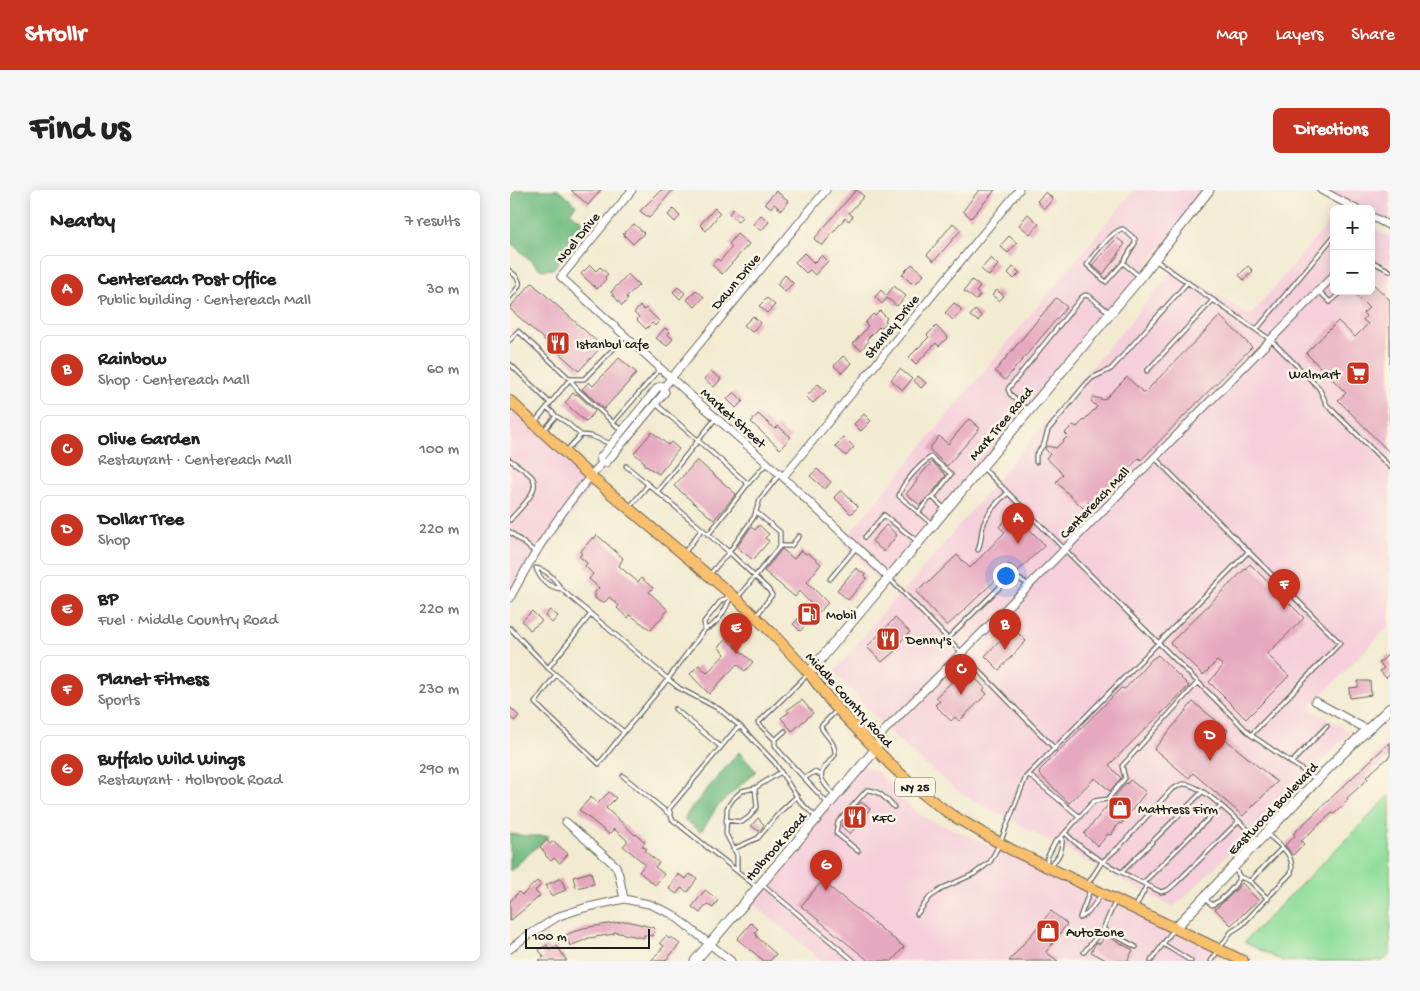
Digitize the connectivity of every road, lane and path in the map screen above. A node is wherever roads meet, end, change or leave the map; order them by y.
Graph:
1 (632, 190) edge
2 (826, 190) edge
3 (1019, 190) edge
4 (1209, 190) edge
5 (1325, 191) edge
6 (1349, 205) edge
7 (1375, 218) edge
8 (1390, 226) edge
9 (1330, 241) edge
10 (1155, 260) junction
11 (1123, 263) junction
12 (1375, 264) edge
13 (510, 270) edge
14 (1390, 271) edge
15 (561, 276) joint
16 (1140, 278) junction
17 (1330, 279) edge
18 (1187, 283) junction
19 (1319, 291) junction
20 (1338, 295) edge
21 (510, 297) edge
22 (1213, 300) junction
23 (1110, 313) junction
24 (1256, 330) junction
25 (626, 336) junction
26 (510, 340) edge
27 (1271, 340) junction
28 (510, 364) edge
29 (660, 368) junction
30 (1147, 371) dead end
31 (671, 378) junction
32 (570, 379) junction
33 (664, 387) junction
34 (510, 401) edge
35 (550, 403) junction
36 (655, 404) junction
37 (547, 407) junction
38 (1029, 410) junction
39 (556, 416) junction
40 (716, 418) junction
41 (534, 423) junction
42 (614, 423) junction
43 (622, 431) junction
44 (543, 432) junction
45 (580, 435) junction
46 (698, 440) junction
47 (611, 444) junction
48 (564, 452) junction
49 (1155, 458) junction
50 (510, 460) edge
51 (1036, 462) dead end
52 (602, 463) junction
53 (767, 463) junction
54 (626, 466) dead end
55 (981, 466) junction
56 (1390, 468) edge
57 (590, 476) junction
58 (781, 476) junction
59 (748, 484) junction
60 (648, 485) junction
61 (657, 492) junction
62 (1008, 493) junction
63 (935, 494) junction
64 (629, 508) junction
65 (945, 509) junction
66 (756, 512) junction
67 (918, 513) junction
68 (510, 519) edge
69 (933, 526) junction
70 (702, 530) junction
71 (510, 532) edge
72 (708, 535) junction
73 (799, 536) dead end
74 (865, 537) dead end
75 (918, 543) junction
76 (780, 546) junction
77 (857, 547) junction
78 (1065, 549) junction
79 (978, 550) dead end
80 (1249, 551) junction
81 (536, 552) junction
82 (729, 552) junction
83 (683, 554) junction
84 (528, 562) junction
85 (536, 568) junction
86 (708, 576) junction
87 (754, 576) junction
88 (888, 578) junction
89 (830, 579) dead end
90 (1029, 585) junction
91 (561, 589) junction
92 (733, 597) junction
93 (510, 598) edge
94 (590, 614) junction
95 (755, 617) junction
96 (510, 628) edge
97 (705, 630) junction
98 (947, 639) junction
99 (1160, 644) junction
100 (962, 653) junction
101 (548, 668) junction
102 (809, 673) junction
103 (555, 676) junction
104 (668, 679) junction
105 (1198, 682) junction
106 (1315, 701) dead end
107 (1390, 708) edge
108 (675, 709) dead end
109 (838, 709) junction
110 (1326, 726) dead end
111 (741, 727) junction
112 (1368, 730) junction
113 (785, 731) dead end
114 (624, 732) junction
115 (1251, 735) junction
116 (775, 740) junction
117 (721, 747) junction
118 (876, 749) junction
119 (1055, 749) junction
120 (1291, 763) junction
121 (781, 772) junction
122 (1030, 774) junction
123 (821, 775) junction
124 (623, 776) dead end
125 (805, 778) junction
126 (1317, 780) junction
127 (755, 788) junction
128 (1202, 792) junction
129 (797, 796) junction
130 (836, 796) junction
131 (828, 804) junction
132 (1221, 806) junction
133 (894, 807) dead end
134 (669, 815) junction
135 (1080, 817) junction
136 (817, 818) junction
137 (726, 820) junction
138 (1238, 821) junction
139 (566, 822) dead end
140 (1267, 833) junction
141 (1064, 835) junction
142 (1259, 841) junction
143 (1000, 843) junction
144 (1282, 848) junction
145 (733, 849) junction
146 (858, 851) dead end
147 (1102, 862) junction
148 (1048, 867) junction
149 (1234, 867) junction
150 (737, 871) junction
151 (1122, 872) junction
152 (1240, 877) junction
153 (1250, 881) junction
154 (1145, 884) junction
155 (759, 885) junction
156 (1089, 886) junction
157 (1103, 893) junction
158 (1204, 898) junction
159 (1268, 898) junction
160 (624, 899) junction
161 (1116, 899) junction
162 (1134, 908) junction
163 (917, 914) dead end
164 (1175, 928) junction
165 (1103, 929) junction
166 (710, 943) junction
167 (1164, 944) junction
168 (1136, 947) dead end
169 (510, 949) edge
170 (1219, 949) junction
171 (1084, 952) dead end
172 (695, 961) edge
173 (731, 961) edge
174 (854, 961) edge
175 (1150, 961) edge
176 (1191, 961) edge
177 (1211, 961) edge
178 (1242, 961) edge

1 - 15 street, Noel Drive
2 - 31 street, Dawn Drive
3 - 58 street, Stanley Drive
4 - 10 street, Mark Tree Road
5 - 6 street
7 - 8 street
9 - 24 lane
10 - 16 street, Mark Tree Road
10 - 18 lane
11 - 11 lane
11 - 16 lane
12 - 14 lane
13 - 21 lane
15 - 25 street, Market Street
16 - 23 street, Mark Tree Road
17 - 19 street, Centereach Mall
18 - 22 lane
18 - 51 lane
19 - 20 lane
19 - 27 street, Centereach Mall
22 - 24 lane
22 - 30 lane
23 - 38 street, Mark Tree Road
23 - 38 lane
24 - 27 lane
25 - 29 street, Market Street
25 - 32 lane
26 - 32 lane
27 - 49 street, Centereach Mall
27 - 56 lane
28 - 35 lane
29 - 31 street, Market Street
29 - 42 lane
31 - 33 street, Dawn Drive
31 - 40 street, Market Street
32 - 35 lane
32 - 42 lane
33 - 36 street, Dawn Drive
33 - 43 street, Dawn Drive
34 - 41 main road, Middle Country Road / NY 25
35 - 37 lane
36 - 46 lane
36 - 52 street, Dawn Drive
37 - 39 lane
37 - 41 lane
38 - 55 street, Mark Tree Road
39 - 44 lane
39 - 45 lane
40 - 46 lane
40 - 53 street, Market Street
41 - 44 main road, Middle Country Road / NY 25
42 - 43 lane
43 - 47 street, Dawn Drive
44 - 48 main road, Middle Country Road / NY 25
45 - 47 lane
45 - 48 lane
46 - 59 lane
46 - 61 lane
47 - 52 street, Dawn Drive
48 - 57 main road, Middle Country Road / NY 25
49 - 78 street, Centereach Mall
49 - 80 lane
50 - 68 lane
52 - 57 street, Dawn Drive
53 - 58 street, Market Street
53 - 59 lane
54 - 60 lane
55 - 62 lane
55 - 65 street, Mark Tree Road
57 - 64 main road, Middle Country Road / NY 25
57 - 81 street, Dawn Drive
58 - 66 lane
58 - 77 street, Market Street
59 - 72 lane
60 - 61 lane
60 - 64 lane
61 - 70 lane
62 - 78 lane
62 - 79 lane
63 - 65 lane
63 - 67 lane
63 - 67 lane
64 - 83 main road, Middle Country Road / NY 25
65 - 69 street, Mark Tree Road
66 - 76 lane
66 - 82 lane
67 - 69 lane
69 - 75 street, Mark Tree Road
70 - 72 lane
70 - 83 lane
71 - 81 lane
72 - 82 lane
73 - 76 lane
74 - 75 lane
75 - 88 street, Mark Tree Road
76 - 87 lane
77 - 88 street, Market Street
77 - 89 lane
78 - 90 street, Centereach Mall
78 - 99 lane
80 - 99 lane
80 - 115 lane
81 - 84 street, Dawn Drive
82 - 86 lane
82 - 87 lane
83 - 86 main road, Middle Country Road / NY 25
84 - 85 lane
84 - 93 street, Dawn Drive
85 - 91 lane
85 - 91 lane
86 - 92 main road, Middle Country Road / NY 25
87 - 92 lane
87 - 95 lane
88 - 98 lane
88 - 102 street, Mark Tree Road
90 - 98 lane
90 - 100 street, Centereach Mall
91 - 94 lane
92 - 95 main road, Middle Country Road / NY 25
92 - 97 lane
92 - 97 lane
94 - 101 lane
94 - 104 lane
95 - 102 main road, Middle Country Road / NY 25
96 - 101 lane
97 - 104 lane
98 - 100 lane
99 - 105 lane
99 - 119 lane
100 - 118 street, Centereach Mall
100 - 119 lane
101 - 103 lane
102 - 109 main road, Middle Country Road / NY 25
102 - 116 lane
103 - 114 lane
103 - 114 lane
104 - 111 lane
104 - 114 lane
105 - 115 lane
105 - 135 lane
106 - 112 street
107 - 112 street, Eastwood Boulevard
108 - 117 lane
109 - 118 main road, Middle Country Road / NY 25
109 - 123 lane
110 - 120 lane
111 - 117 lane
111 - 121 lane
112 - 126 street, Eastwood Boulevard
113 - 116 lane
115 - 120 lane
116 - 125 lane
117 - 134 lane
118 - 130 street, Holbrook Road
118 - 143 main road, Middle Country Road / NY 25
119 - 122 lane
120 - 126 lane
121 - 127 lane
121 - 129 lane
122 - 135 lane
122 - 143 lane
123 - 125 lane
123 - 130 lane
124 - 134 lane
125 - 131 lane
126 - 140 street, Eastwood Boulevard
127 - 137 lane
127 - 137 lane
128 - 132 lane
128 - 147 lane
128 - 151 lane
129 - 136 lane
129 - 145 lane
130 - 131 street, Holbrook Road
131 - 136 street, Holbrook Road
132 - 138 lane
132 - 154 lane
133 - 146 lane
134 - 150 lane
135 - 141 lane
136 - 155 street, Holbrook Road
137 - 145 lane
138 - 142 lane
138 - 154 lane
139 - 160 street
140 - 142 street, Eastwood Boulevard
140 - 144 lane
141 - 147 lane
141 - 148 lane
141 - 148 lane
142 - 149 street, Eastwood Boulevard
143 - 148 main road, Middle Country Road / NY 25
143 - 163 lane
144 - 153 lane
144 - 159 lane
145 - 150 lane
147 - 151 lane
147 - 156 lane
148 - 156 main road, Middle Country Road / NY 25
149 - 152 lane
149 - 158 street, Eastwood Boulevard
150 - 155 lane
151 - 154 lane
152 - 153 lane
152 - 158 lane
153 - 159 lane
154 - 162 lane
155 - 166 street, Holbrook Road
155 - 174 lane
156 - 157 main road, Middle Country Road / NY 25
156 - 157 lane
157 - 161 main road, Middle Country Road / NY 25
158 - 164 street, Eastwood Boulevard
159 - 170 lane
160 - 166 street
160 - 169 street
161 - 162 main road, Middle Country Road / NY 25
161 - 165 lane
162 - 164 main road, Middle Country Road / NY 25
164 - 167 lane
164 - 170 main road, Middle Country Road / NY 25
165 - 168 lane
165 - 171 lane
166 - 172 street, Holbrook Road
166 - 173 street
167 - 175 lane
167 - 176 lane
170 - 177 lane
170 - 178 main road, Middle Country Road / NY 25

